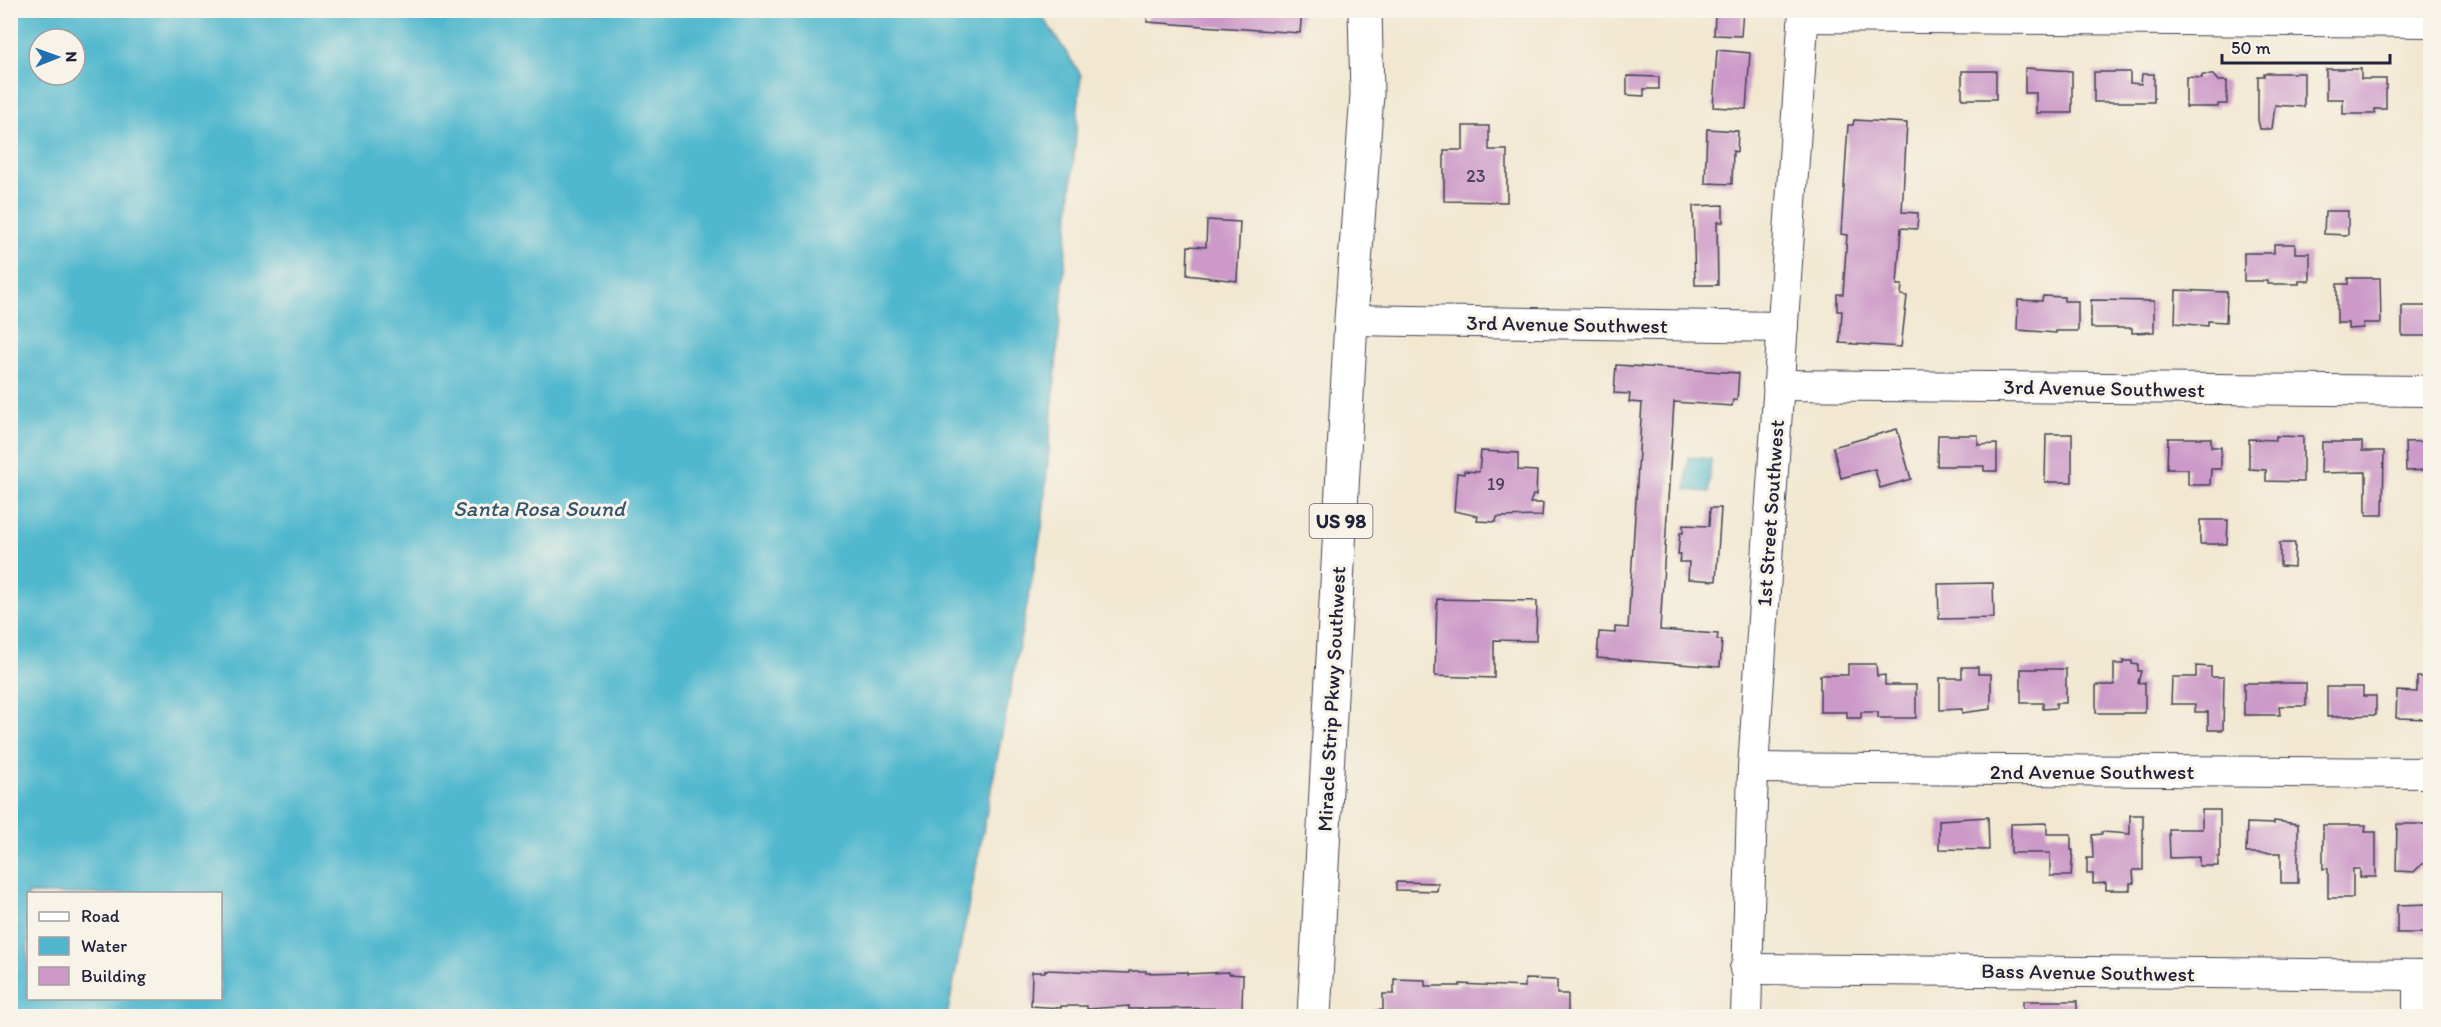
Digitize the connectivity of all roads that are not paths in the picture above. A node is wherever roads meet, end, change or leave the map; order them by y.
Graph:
1 (1365, 10) edge
2 (1382, 10) edge
3 (1804, 14) edge
4 (2430, 22) edge
5 (1367, 94) junction
6 (1351, 320) junction
7 (1783, 327) junction
8 (1778, 385) junction
9 (2430, 391) edge
10 (1753, 768) junction
11 (2430, 773) edge
12 (1745, 969) junction
13 (2424, 975) edge
14 (1314, 1017) edge
15 (1746, 1017) edge
16 (2418, 1017) edge

1 - 5 highway, Miracle Strip Pkwy Southwest / US 98
2 - 5 highway, Miracle Strip Pkwy Southwest / US 98
3 - 4 street
3 - 7 street, 1st Street Southwest
5 - 6 highway, Miracle Strip Pkwy Southwest / US 98
6 - 7 street, 3rd Avenue Southwest
6 - 14 highway, Miracle Strip Pkwy Southwest / US 98
7 - 8 street, 1st Street Southwest
8 - 9 street, 3rd Avenue Southwest
8 - 10 street, 1st Street Southwest
10 - 11 street, 2nd Avenue Southwest
10 - 12 street, 1st Street Southwest
12 - 13 street, Bass Avenue Southwest
12 - 15 street, 1st Street Southwest
13 - 16 street

